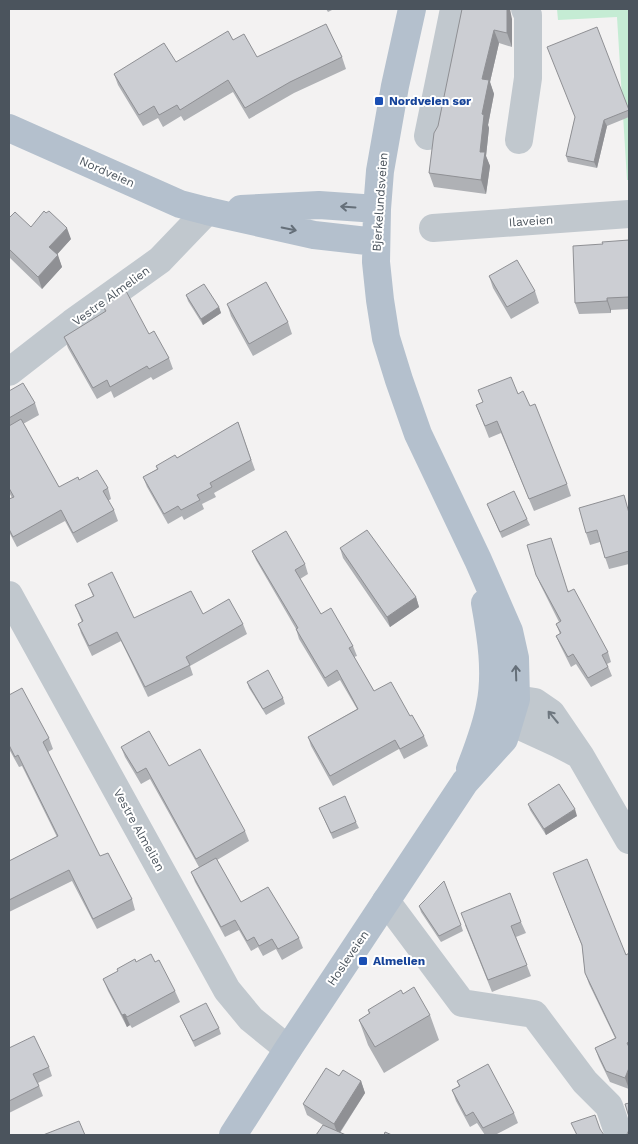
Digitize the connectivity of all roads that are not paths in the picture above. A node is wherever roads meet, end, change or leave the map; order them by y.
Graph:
1 (412, 9) edge
2 (454, 9) edge
3 (525, 9) edge
4 (9, 128) edge
5 (428, 136) dead end
6 (520, 140) dead end
7 (377, 209) junction
8 (207, 211) junction
9 (629, 214) edge
10 (433, 228) dead end
11 (376, 242) junction
12 (9, 372) edge
13 (9, 595) edge
14 (505, 708) junction
15 (629, 840) edge
16 (386, 901) junction
17 (288, 1049) junction
18 (232, 1135) edge
19 (619, 1135) edge

1 - 7 main road, Bjerkelundsveien
2 - 5 street
3 - 6 street
4 - 8 main road, Nordveien
7 -> 8 main road, Nordveien
7 - 11 main road, Bjerkelundsveien
8 -> 11 main road, Nordveien
8 - 12 street, Vestre Almelien
9 - 10 street, Ilaveien
11 - 14 main road, Bjerkelundsveien
13 - 17 street, Vestre Almelien
14 - 15 street
14 - 16 main road, Hosleveien
16 - 17 main road, Hosleveien
16 - 19 street
17 - 18 main road, Hosleveien

